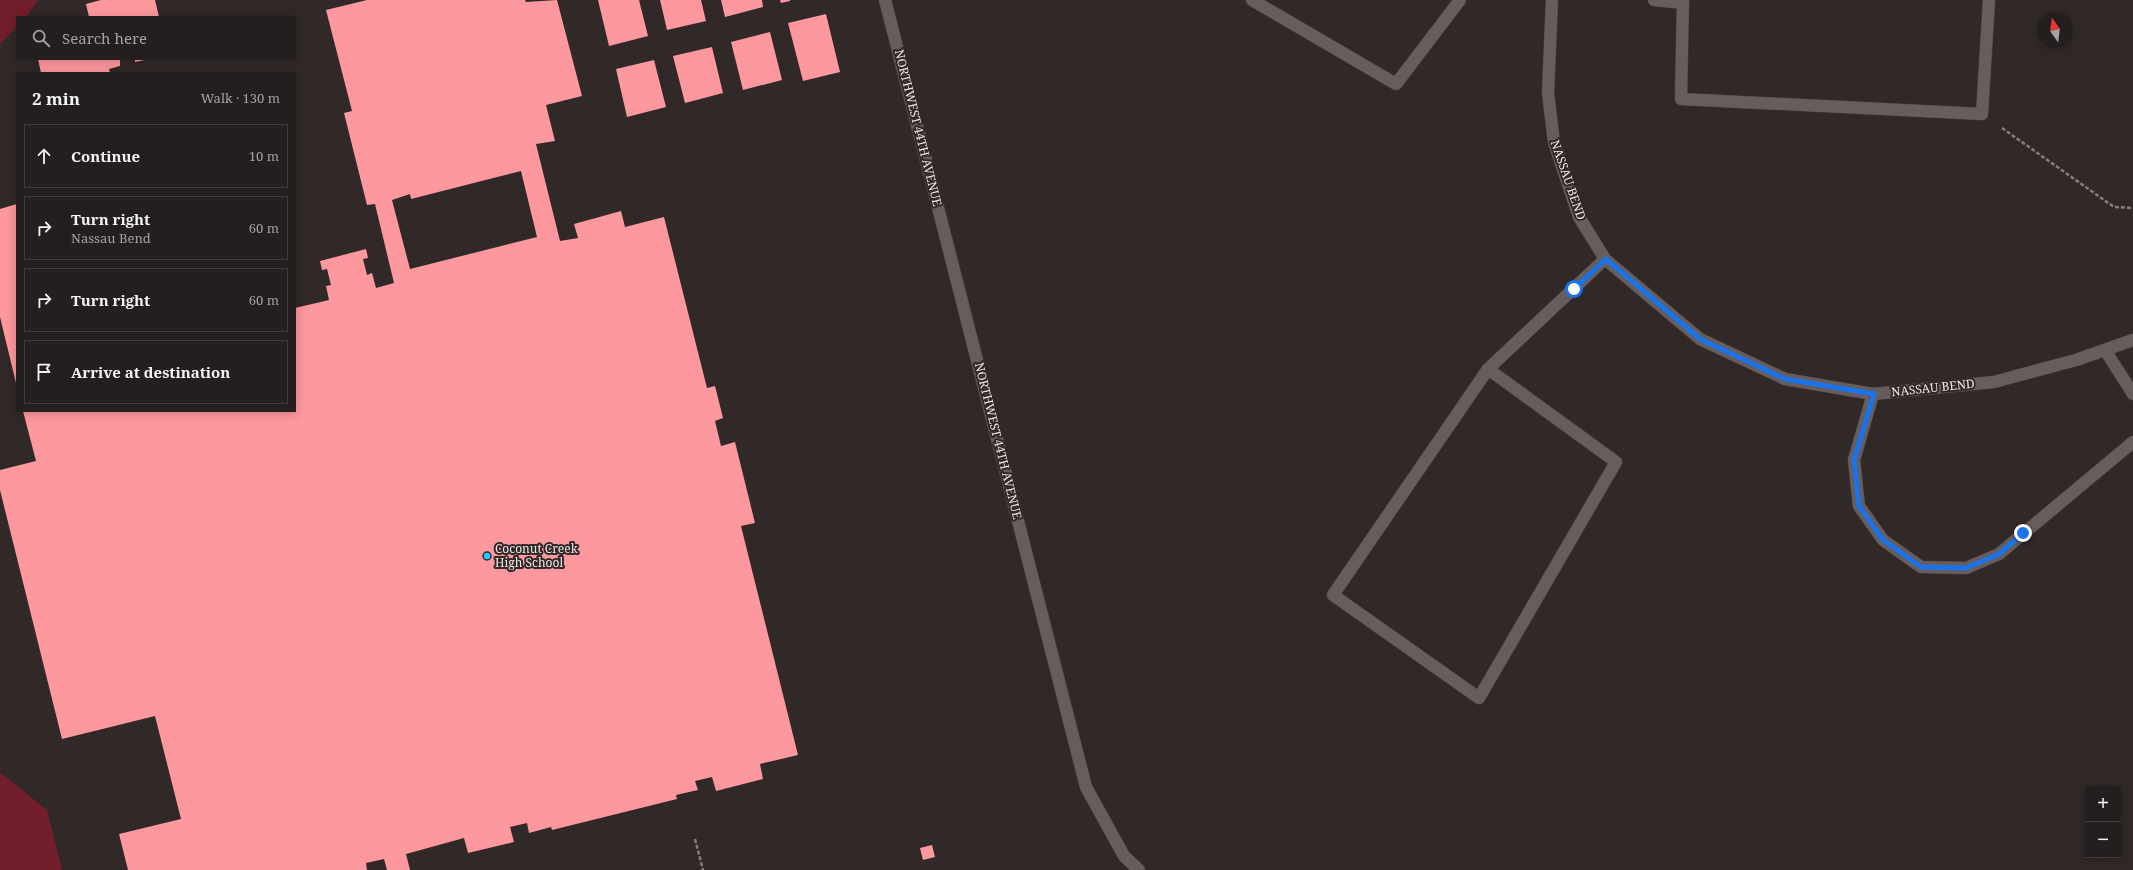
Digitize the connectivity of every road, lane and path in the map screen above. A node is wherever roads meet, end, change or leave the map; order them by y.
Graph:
1 (885, 0) edge
2 (1252, 0) edge
3 (1460, 0) edge
4 (1552, 0) edge
5 (1654, 0) edge
6 (1989, 0) edge
7 (1683, 2) edge
8 (1982, 114) junction
9 (2133, 208) edge
10 (1606, 259) junction
11 (2133, 340) edge
12 (2105, 350) junction
13 (1488, 369) junction
14 (1874, 394) junction
15 (2133, 394) edge
16 (2133, 442) edge
17 (695, 839) dead end
18 (703, 870) edge
19 (1139, 870) edge

1 - 19 street, NORTHWEST 44TH AVENUE
2 - 3 street
4 - 10 street, NASSAU BEND
5 - 7 street
6 - 8 street
7 - 8 street
8 - 9 path
10 - 13 street
10 - 14 street, NASSAU BEND
11 - 12 street, NASSAU BEND
12 - 14 street, NASSAU BEND
12 - 15 street
13 - 13 street
14 - 16 street
17 - 18 path

